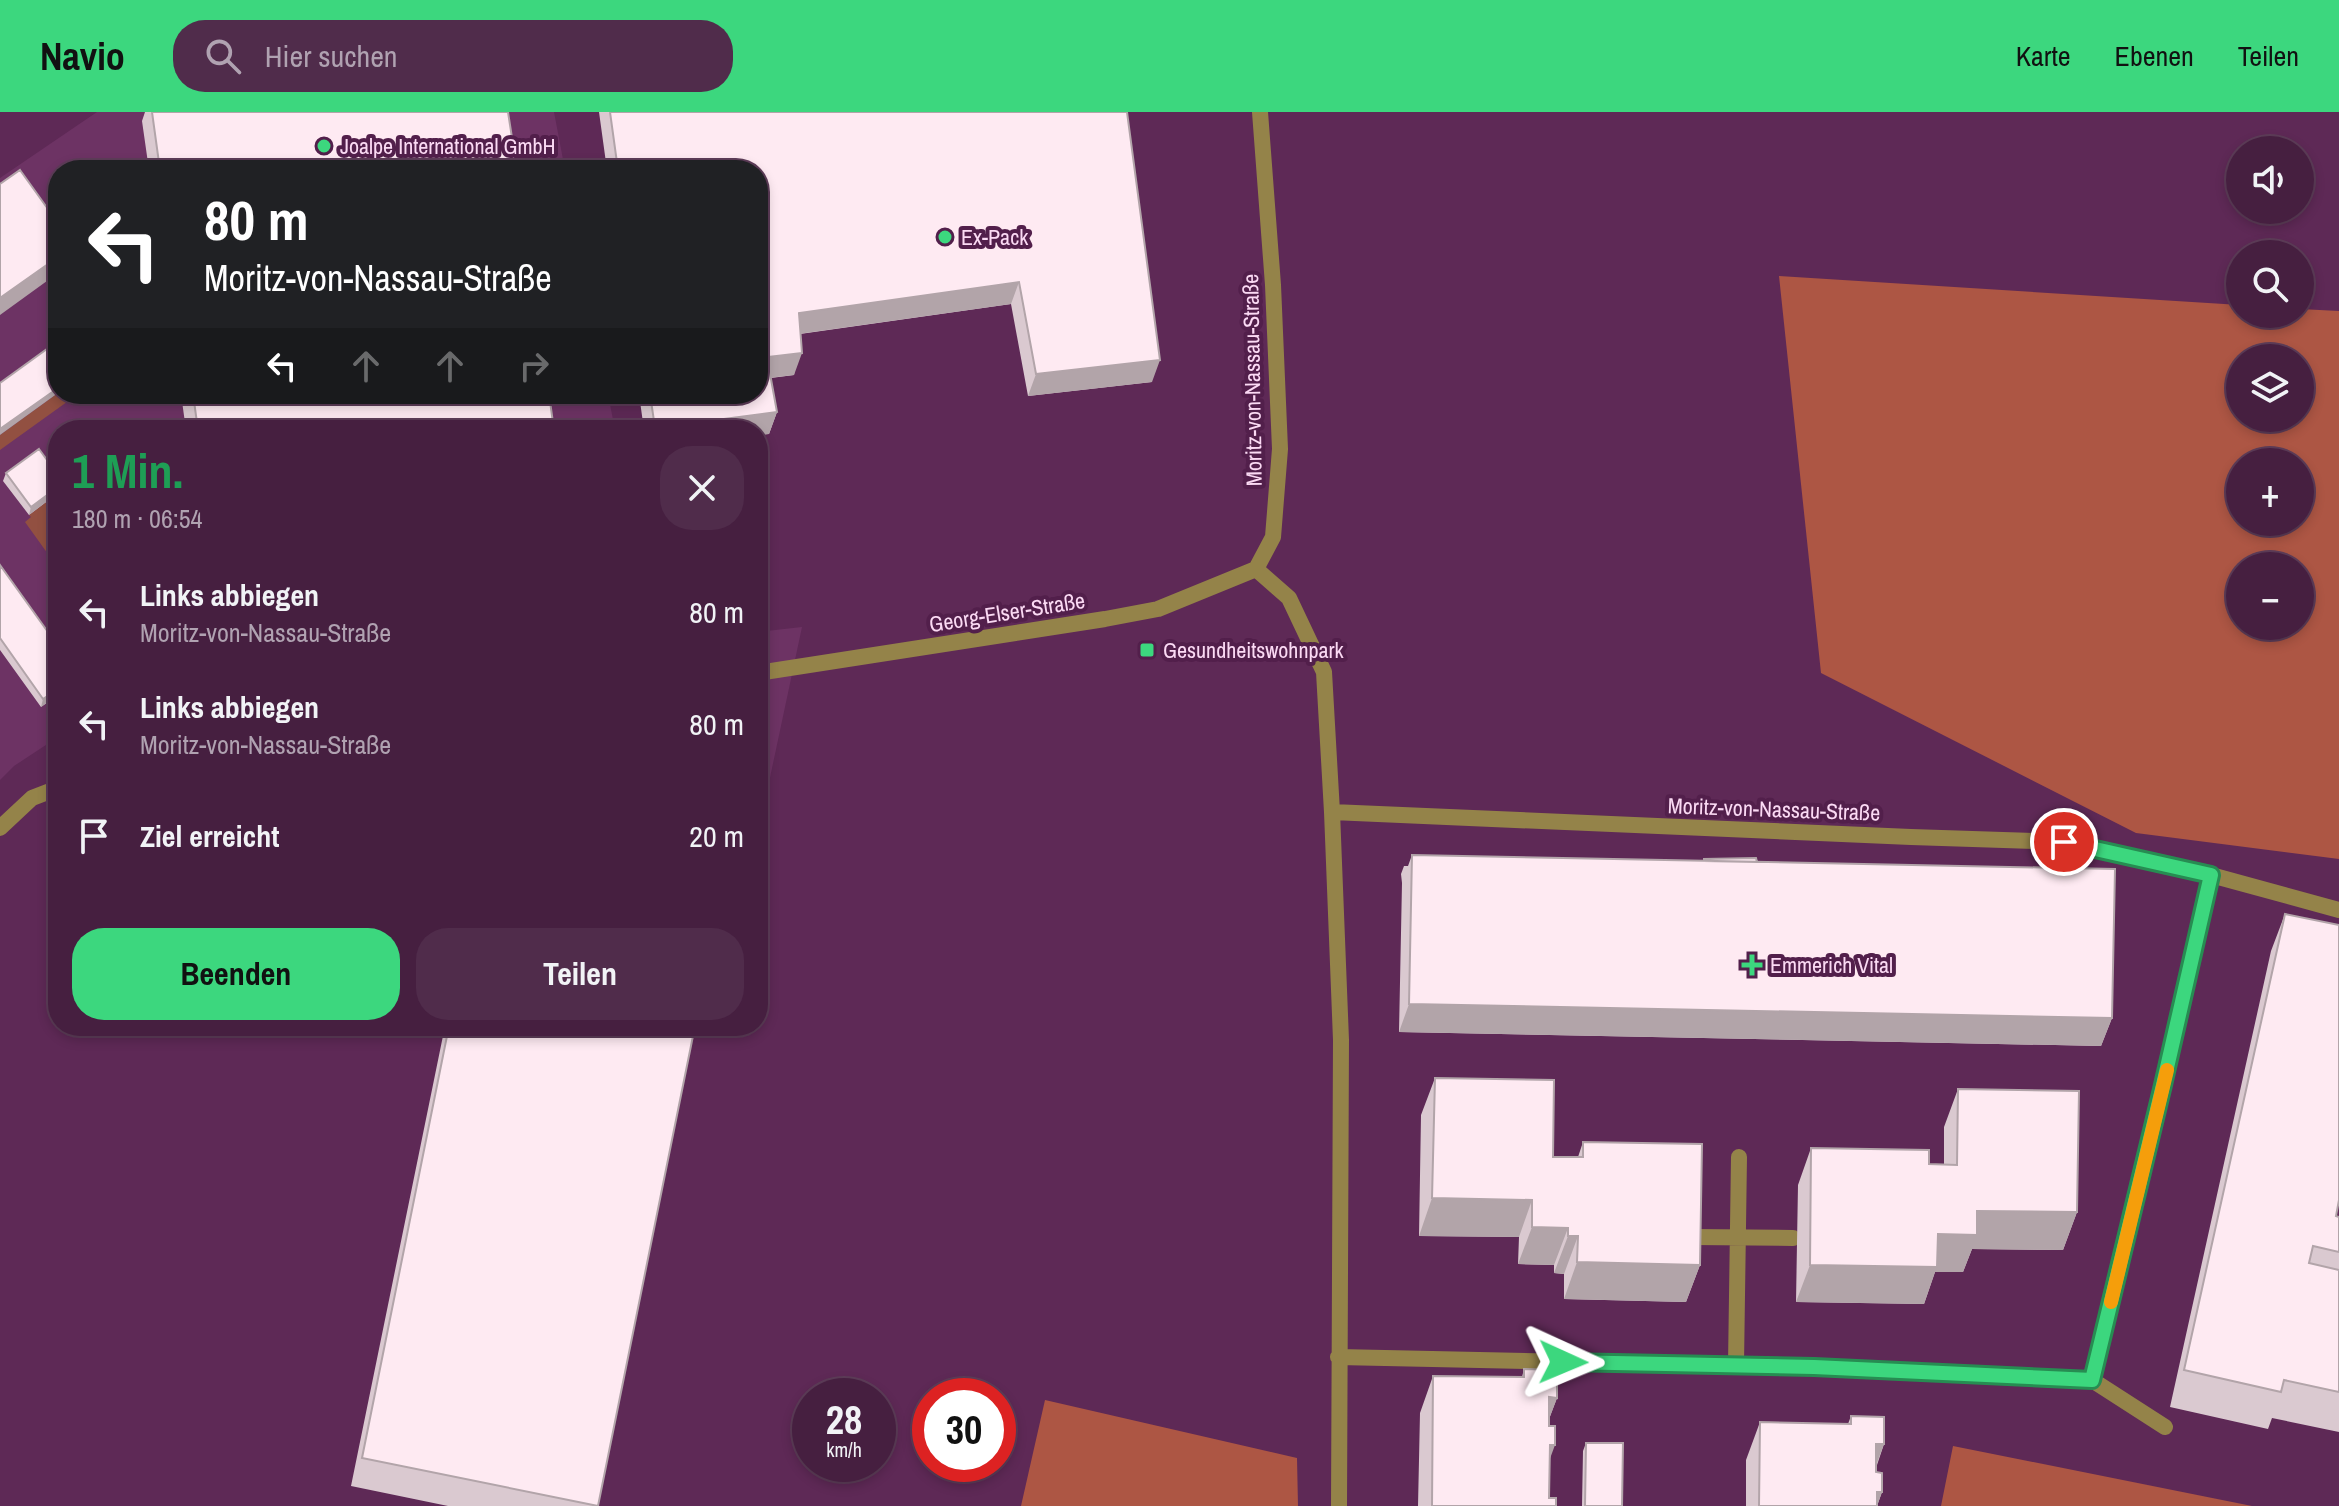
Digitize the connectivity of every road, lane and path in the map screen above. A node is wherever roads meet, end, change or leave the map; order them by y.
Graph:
1 (1260, 112) edge
2 (1256, 569) junction
3 (768, 671) edge
4 (48, 792) edge
5 (1332, 812) junction
6 (0, 828) edge
7 (2211, 875) junction
8 (2339, 910) edge
9 (1739, 1157) dead end
10 (1692, 1237) edge
11 (1738, 1237) junction
12 (1793, 1238) dead end
13 (1338, 1357) junction
14 (1736, 1365) junction
15 (2092, 1380) junction
16 (2165, 1427) dead end
17 (1339, 1506) edge

1 - 2 street, Moritz-von-Nassau-Straße
2 - 3 street, Georg-Elser-Straße
2 - 5 street
4 - 6 street
5 - 7 street, Moritz-von-Nassau-Straße
5 - 13 street
7 - 8 street, Moritz-von-Nassau-Straße
7 - 15 street
9 - 11 street
10 - 11 street
11 - 12 street
11 - 14 street
13 - 14 street
13 - 17 street
14 - 15 street
15 - 16 street

